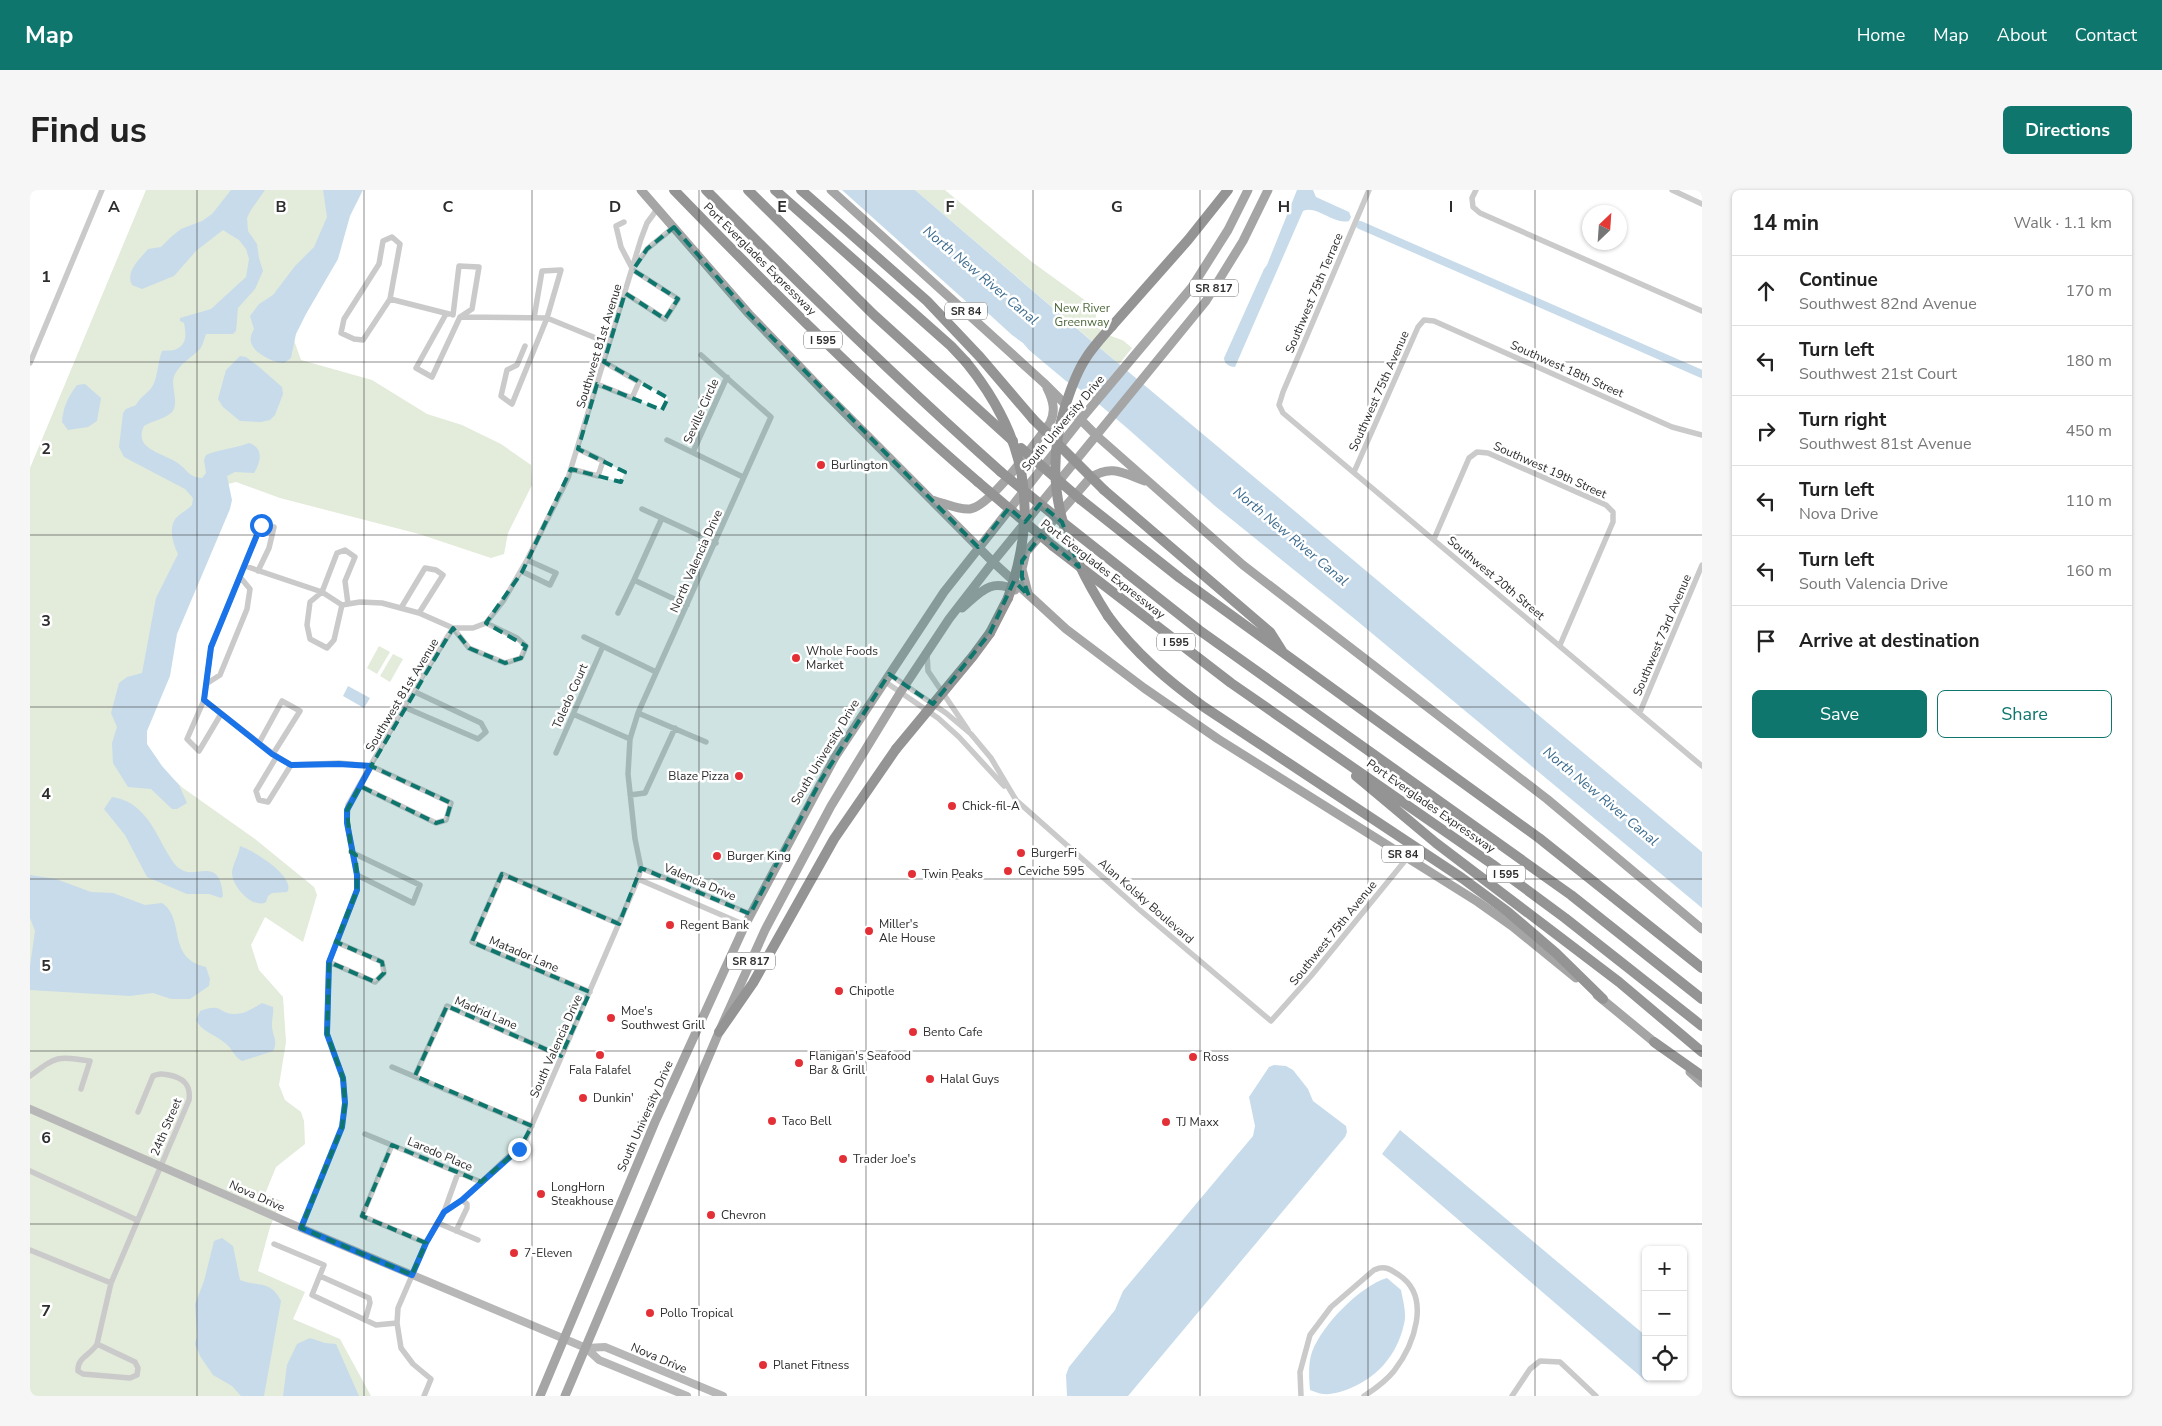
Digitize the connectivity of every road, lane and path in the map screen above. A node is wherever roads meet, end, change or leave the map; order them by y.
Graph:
1 (102, 190) edge
2 (641, 190) edge
3 (674, 190) edge
4 (706, 190) edge
5 (748, 190) edge
6 (775, 190) edge
7 (801, 190) edge
8 (831, 190) edge
9 (1228, 190) edge
10 (1248, 190) edge
11 (1268, 190) edge
12 (1368, 190) edge
13 (1476, 190) edge
14 (1672, 190) edge
15 (1702, 204) edge
16 (658, 208) junction
17 (624, 222) dead end
18 (674, 227) junction
19 (633, 270) junction
20 (625, 293) junction
21 (390, 299) junction
22 (1702, 310) edge
23 (446, 314) junction
24 (453, 316) junction
25 (460, 317) junction
26 (534, 318) junction
27 (547, 318) junction
28 (1424, 320) joint
29 (608, 344) junction
30 (525, 346) dead end
31 (701, 355) dead end
32 (604, 362) junction
33 (30, 363) edge
34 (727, 377) junction
35 (1044, 382) junction
36 (597, 384) junction
37 (1279, 405) joint
38 (771, 417) joint
39 (1082, 419) junction
40 (1702, 435) edge
41 (1097, 436) junction
42 (667, 440) dead end
43 (578, 449) junction
44 (694, 452) junction
45 (571, 469) junction
46 (1354, 472) junction
47 (743, 477) junction
48 (1150, 483) junction
49 (930, 499) junction
50 (642, 508) dead end
51 (662, 518) junction
52 (1434, 539) junction
53 (716, 542) junction
54 (978, 547) junction
55 (527, 560) junction
56 (993, 562) junction
57 (1702, 565) edge
58 (245, 566) junction
59 (258, 571) junction
60 (521, 571) junction
61 (240, 577) junction
62 (634, 580) junction
63 (322, 592) junction
64 (1029, 596) junction
65 (346, 604) junction
66 (687, 605) junction
67 (401, 608) junction
68 (419, 613) junction
69 (618, 613) dead end
70 (949, 619) junction
71 (486, 622) junction
72 (453, 628) junction
73 (584, 637) dead end
74 (1560, 645) junction
75 (603, 646) junction
76 (927, 652) junction
77 (1286, 656) junction
78 (656, 672) junction
79 (886, 678) junction
80 (206, 684) junction
81 (906, 684) junction
82 (413, 691) junction
83 (900, 693) junction
84 (204, 700) junction
85 (404, 707) junction
86 (1640, 712) junction
87 (638, 713) junction
88 (221, 714) junction
89 (573, 714) junction
90 (675, 728) junction
91 (1303, 733) junction
92 (971, 734) junction
93 (630, 739) junction
94 (706, 742) dead end
95 (258, 743) junction
96 (556, 753) dead end
97 (275, 755) junction
98 (291, 765) junction
99 (371, 766) junction
100 (1702, 766) edge
101 (360, 786) junction
102 (1011, 793) junction
103 (630, 795) junction
104 (351, 852) junction
105 (1408, 857) junction
106 (641, 868) junction
107 (357, 875) junction
108 (638, 878) junction
109 (750, 914) junction
110 (619, 924) junction
111 (745, 924) junction
112 (1702, 929) edge
113 (336, 942) junction
114 (329, 962) junction
115 (1702, 968) edge
116 (590, 992) junction
117 (1602, 999) junction
118 (1702, 999) edge
119 (1272, 1021) joint
120 (1702, 1026) edge
121 (719, 1032) junction
122 (1654, 1042) junction
123 (1702, 1052) edge
124 (561, 1056) junction
125 (392, 1067) dead end
126 (30, 1076) edge
127 (415, 1076) junction
128 (1702, 1076) edge
129 (1702, 1083) edge
130 (81, 1089) dead end
131 (30, 1108) edge
132 (138, 1112) dead end
133 (532, 1126) junction
134 (365, 1134) dead end
135 (392, 1145) junction
136 (160, 1165) junction
137 (30, 1172) edge
138 (458, 1173) junction
139 (481, 1182) junction
140 (462, 1200) junction
141 (444, 1212) junction
142 (137, 1220) junction
143 (438, 1223) junction
144 (301, 1228) junction
145 (456, 1231) junction
146 (478, 1240) dead end
147 (426, 1243) junction
148 (274, 1244) dead end
149 (30, 1250) edge
150 (412, 1275) junction
151 (320, 1276) junction
152 (111, 1283) junction
153 (365, 1320) junction
154 (396, 1323) junction
155 (564, 1338) junction
156 (97, 1344) junction
157 (586, 1348) junction
158 (424, 1396) edge
159 (540, 1396) edge
160 (565, 1396) edge
161 (687, 1396) edge
162 (723, 1396) edge
163 (1301, 1396) edge
164 (1364, 1396) edge
165 (1512, 1396) edge
166 (1596, 1396) edge

1 - 33 street
2 - 16 main road, SR 84
3 - 91 highway, Port Everglades Expressway / I 595, bridge
4 - 118 highway, bridge
5 - 77 highway, bridge
6 - 121 highway, bridge
7 - 77 highway, bridge
8 - 35 main road, SR 84
9 - 117 highway, bridge
10 - 39 main road, South University Drive / SR 817
11 - 41 main road, SR 817
12 - 37 street, Southwest 75th Terrace
13 - 22 street
14 - 15 street
16 - 18 main road, SR 84
16 - 19 street, Southwest 81st Avenue
17 - 19 street
18 - 19 street, Southwest 81st Avenue
18 - 49 main road, SR 84
19 - 20 street, Southwest 81st Avenue
19 - 20 street
20 - 29 street, Southwest 81st Avenue
21 - 21 street
21 - 23 street
23 - 24 street
23 - 25 street
24 - 25 street
24 - 25 street
25 - 26 street
26 - 27 street
26 - 27 street
27 - 29 street
27 - 30 street
28 - 40 street, Southwest 18th Street
28 - 46 street, Southwest 75th Avenue
29 - 32 street, Southwest 81st Avenue
31 - 34 street, Seville Circle
32 - 36 street, Southwest 81st Avenue
32 - 36 street
34 - 38 street, Seville Circle
34 - 44 street, Seville Circle
35 - 39 main road, SR 84
35 - 49 main road
36 - 43 street, Southwest 81st Avenue
37 - 46 street, Southwest 20th Street
38 - 47 street, North Valencia Drive
39 - 41 main road, SR 84
39 - 54 main road, South University Drive / SR 817
41 - 48 main road, SR 84
41 - 56 main road, SR 817
42 - 44 street, Seville Circle
43 - 45 street, Southwest 81st Avenue
43 - 45 street
44 - 47 street, Seville Circle
45 - 55 street, Southwest 81st Avenue
46 - 52 street, Southwest 20th Street
47 - 53 street, North Valencia Drive
48 - 64 main road
48 - 112 main road, SR 84
49 - 54 main road, SR 84
50 - 51 street
51 - 53 street
51 - 62 street
52 - 74 street, Southwest 20th Street
52 - 74 street, Southwest 19th Street
53 - 66 street, North Valencia Drive
54 - 56 main road, SR 84
54 - 79 main road, South University Drive / SR 817
55 - 60 street, Southwest 81st Avenue
55 - 60 street
56 - 64 main road, SR 84
56 - 70 main road, SR 817
57 - 86 street, Southwest 73rd Avenue
58 - 59 street
58 - 59 street
58 - 61 street
59 - 63 street
60 - 71 street, Southwest 81st Avenue
61 - 80 street
61 - 80 street
62 - 66 street
62 - 69 street
63 - 65 street
63 - 65 street
63 - 65 street
64 - 70 main road
64 - 105 main road, SR 84
65 - 67 street
66 - 78 street, North Valencia Drive
67 - 68 street
67 - 68 street
68 - 72 street
70 - 76 main road, SR 817
71 - 72 street
71 - 72 street
72 - 82 street, Southwest 81st Avenue
73 - 75 street
74 - 86 street, Southwest 20th Street
75 - 78 street
75 - 89 street, Toledo Court
76 - 81 main road, SR 817
76 - 92 street
77 - 115 highway
78 - 87 street, North Valencia Drive
79 - 81 street, Alan Kolsky Boulevard
79 - 83 street, Alan Kolsky Boulevard
79 - 109 main road, South University Drive / SR 817
80 - 84 street
81 - 83 main road, SR 817
81 - 92 street, Alan Kolsky Boulevard
82 - 85 street, Southwest 81st Avenue
82 - 85 street
83 - 102 street, Alan Kolsky Boulevard
83 - 121 main road, SR 817
84 - 88 street
84 - 88 street
85 - 99 street, Southwest 81st Avenue
86 - 100 street, Southwest 20th Street
87 - 90 street
87 - 93 street, North Valencia Drive
88 - 95 street
89 - 93 street
89 - 96 street, Toledo Court
90 - 94 street
90 - 103 street
91 - 120 highway, Port Everglades Expressway / I 595
91 - 123 highway
92 - 102 street, Alan Kolsky Boulevard
93 - 103 street, North Valencia Drive
95 - 97 street
95 - 97 street
97 - 98 street
97 - 98 street
98 - 99 street
99 - 101 street, Southwest 81st Avenue
99 - 101 street
101 - 104 street, Southwest 81st Avenue
102 - 119 street, Alan Kolsky Boulevard
103 - 106 street, North Valencia Drive
104 - 107 street, Southwest 81st Avenue
104 - 107 street
105 - 117 main road, SR 84
105 - 119 street, Southwest 75th Avenue
106 - 108 street, North Valencia Drive
106 - 109 street, Valencia Drive
107 - 113 street, Southwest 81st Avenue
108 - 110 street, South Valencia Drive
108 - 111 street, Valencia Drive
109 - 111 main road, South University Drive / SR 817
110 - 116 street, South Valencia Drive
110 - 116 street, Matador Lane
111 - 155 main road, South University Drive / SR 817
113 - 114 street, Southwest 81st Avenue
113 - 114 street
114 - 144 street, Southwest 81st Avenue
116 - 124 street, South Valencia Drive
117 - 122 main road, SR 84
121 - 157 main road, SR 817
122 - 128 highway
122 - 129 main road, SR 84
124 - 127 street, Madrid Lane
124 - 133 street, South Valencia Drive
125 - 127 street
126 - 130 street
127 - 133 street
131 - 136 street, Nova Drive
132 - 136 street, 24th Street
133 - 139 street, South Valencia Drive
134 - 135 street, Laredo Place
135 - 138 street, Laredo Place
135 - 147 street, Laredo Place
136 - 142 street
136 - 144 street, Nova Drive
137 - 142 street
138 - 139 street, Laredo Place
138 - 141 street
139 - 140 street, South Valencia Drive
140 - 141 street, South Valencia Drive
140 - 145 street
141 - 143 street, South Valencia Drive
142 - 152 street
143 - 145 street
143 - 147 street, South Valencia Drive
144 - 150 street, Nova Drive
145 - 146 street
147 - 150 street, South Valencia Drive
148 - 151 street
149 - 152 street
150 - 154 street, South Valencia Drive
150 - 155 street, Nova Drive
151 - 153 street
151 - 153 street
152 - 156 street
153 - 154 street
154 - 158 street
155 - 157 street, Nova Drive
155 - 159 main road, South University Drive / SR 817
156 - 156 street
157 - 160 main road, SR 817
157 - 161 street, Nova Drive
157 - 162 street, Nova Drive
163 - 164 street
165 - 166 street

